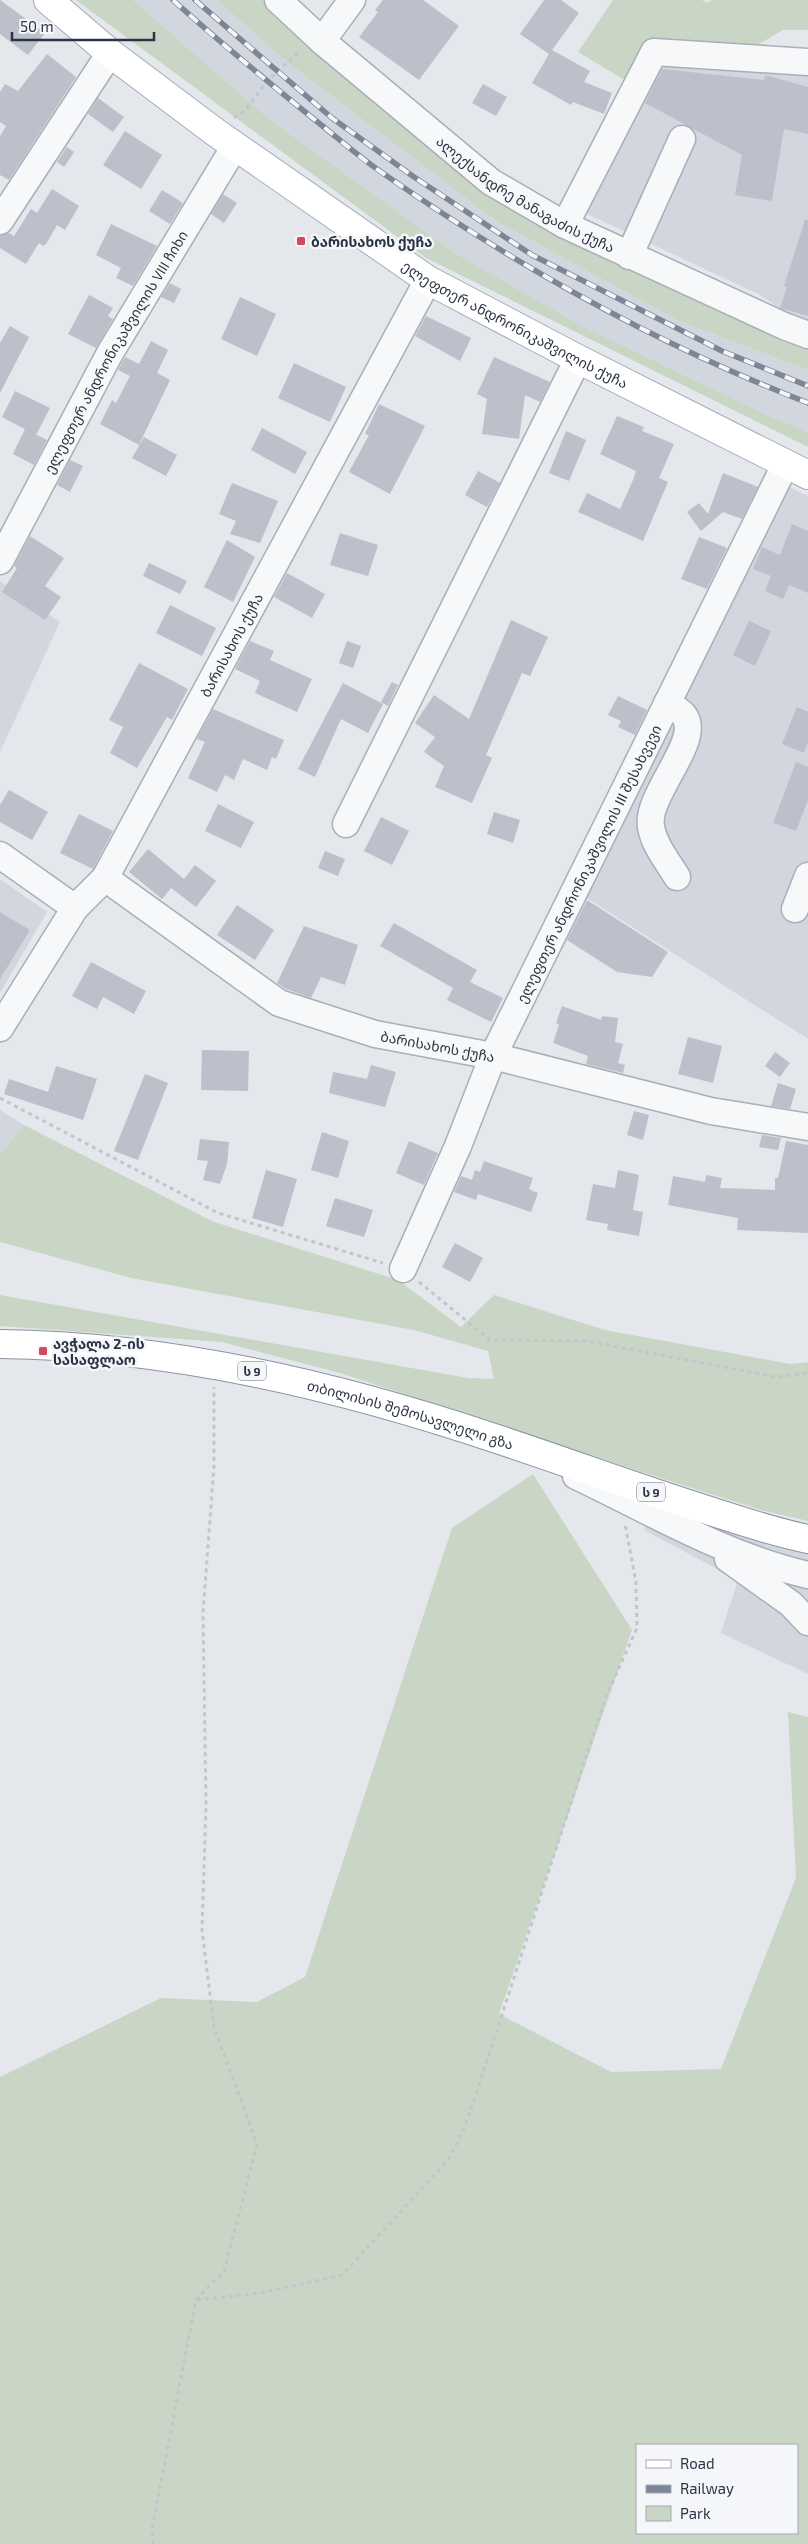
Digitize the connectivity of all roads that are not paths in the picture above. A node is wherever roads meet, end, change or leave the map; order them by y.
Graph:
1 (48, 0) edge
2 (278, 0) edge
3 (352, 0) edge
4 (319, 38) junction
5 (110, 52) junction
6 (808, 62) edge
7 (225, 139) junction
8 (682, 139) dead end
9 (0, 222) edge
10 (565, 225) junction
11 (629, 256) junction
12 (428, 280) junction
13 (808, 335) edge
14 (578, 360) junction
15 (797, 470) edge
16 (0, 561) edge
17 (667, 703) junction
18 (346, 824) dead end
19 (0, 855) edge
20 (808, 876) edge
21 (105, 878) junction
22 (677, 878) dead end
23 (75, 908) junction
24 (795, 909) dead end
25 (0, 1028) edge
26 (493, 1056) junction
27 (808, 1127) edge
28 (403, 1269) dead end
29 (0, 1344) edge
30 (496, 1438) junction
31 (697, 1537) junction
32 (808, 1539) edge
33 (808, 1575) edge
34 (808, 1622) edge

1 - 5 main road, ელეფთერ ანდრონიკაშვილის ქუჩა
2 - 4 street, ალექსანდრე მანაგაძის ქუჩა
3 - 4 street
4 - 10 street, ალექსანდრე მანაგაძის ქუჩა
5 - 7 main road, ელეფთერ ანდრონიკაშვილის ქუჩა
5 - 9 street
6 - 10 street
7 - 12 main road, ელეფთერ ანდრონიკაშვილის ქუჩა
7 - 16 street, ელეფთერ ანდრონიკაშვილის VIII ჩიხი
8 - 11 street
10 - 11 street, ალექსანდრე მანაგაძის ქუჩა
11 - 13 street, ალექსანდრე მანაგაძის ქუჩა
12 - 14 main road, ელეფთერ ანდრონიკაშვილის ქუჩა
12 - 21 street, ბარისახოს ქუჩა
14 - 15 main road, ელეფთერ ანდრონიკაშვილის ქუჩა
14 - 18 street
15 - 17 street, ელეფთერ ანდრონიკაშვილის III შესახვევი
17 - 22 street
17 - 26 street, ელეფთერ ანდრონიკაშვილის III შესახვევი
19 - 23 street
20 - 24 street
21 - 23 street, ბარისახოს ქუჩა
21 - 26 street, ბარისახოს ქუჩა
23 - 25 street, ბარისახოს ქუჩა
26 - 27 street, ბარისახოს ქუჩა
26 - 28 street, ელეფთერ ანდრონიკაშვილის III შესახვევი
29 - 30 main road, თბილისის შემოსავლელი გზა / ს 9
30 - 31 street
30 - 32 main road, თბილისის შემოსავლელი გზა / ს 9
31 - 33 street
31 - 34 street

